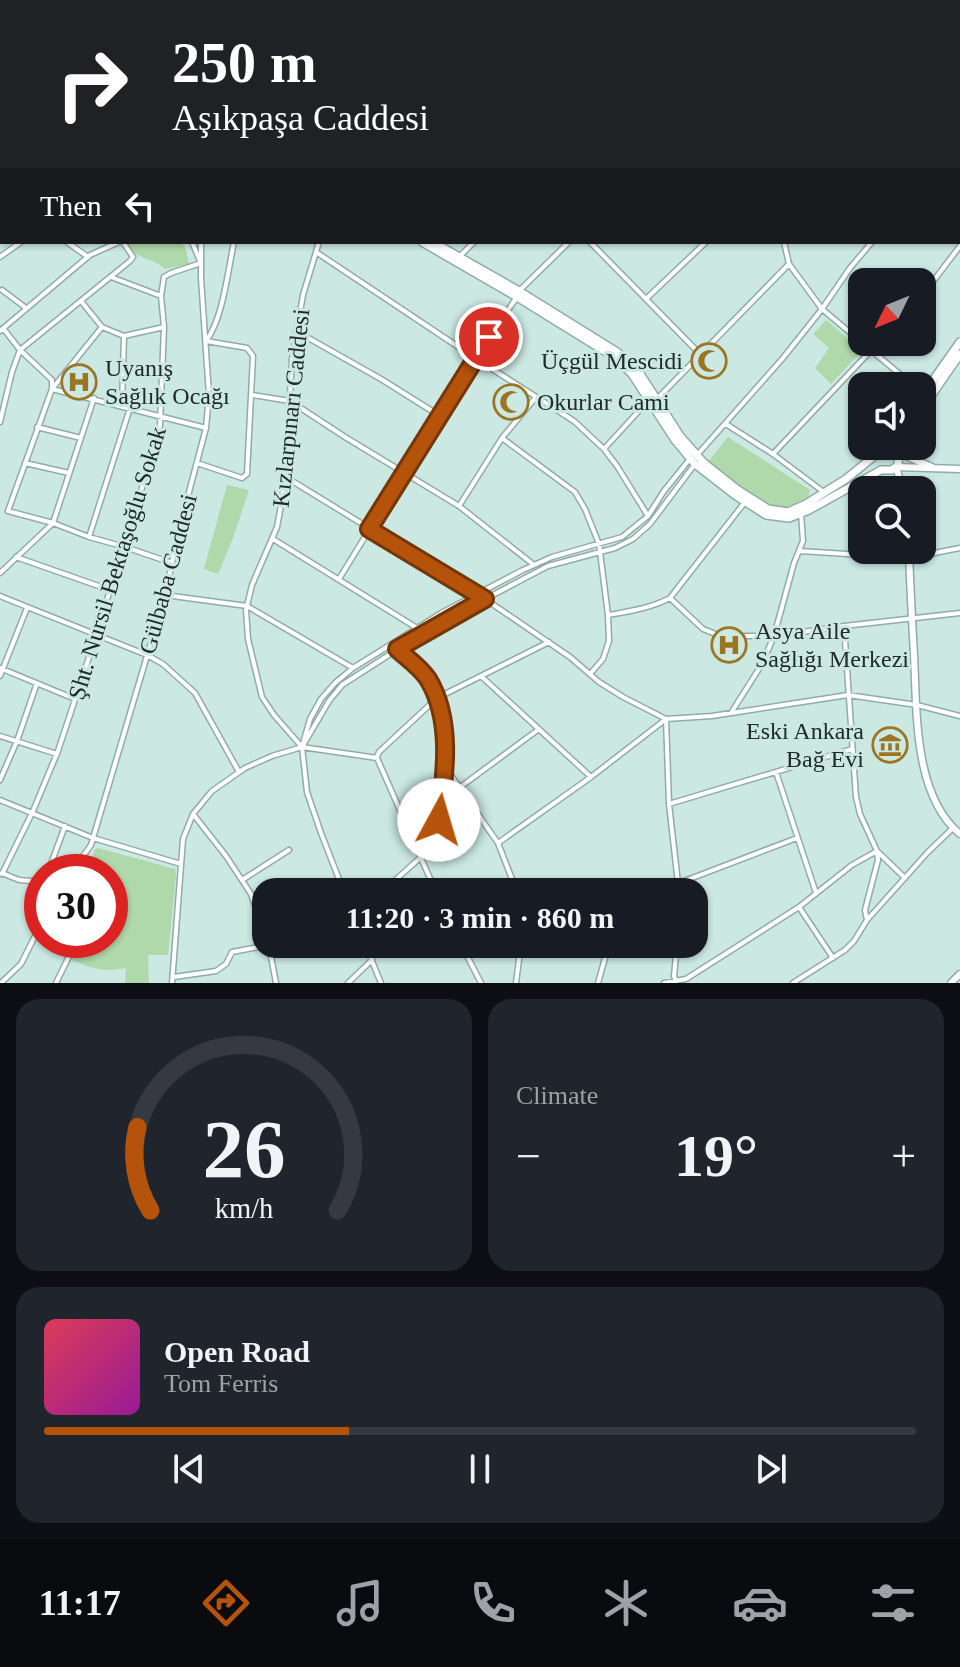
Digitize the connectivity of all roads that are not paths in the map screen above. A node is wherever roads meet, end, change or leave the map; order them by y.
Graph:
1 (18, 244) edge
2 (70, 244) edge
3 (117, 244) edge
4 (123, 244) edge
5 (193, 244) edge
6 (201, 244) edge
7 (234, 244) edge
8 (318, 244) edge
9 (426, 244) edge
10 (436, 244) edge
11 (472, 244) edge
12 (567, 244) edge
13 (592, 244) edge
14 (704, 244) edge
15 (784, 244) edge
16 (870, 244) edge
17 (960, 246) edge
18 (316, 251) junction
19 (0, 257) edge
20 (88, 257) junction
21 (459, 257) junction
22 (201, 263) junction
23 (789, 264) junction
24 (111, 277) junction
25 (936, 278) edge
26 (2, 290) edge
27 (518, 294) junction
28 (161, 296) junction
29 (646, 298) junction
30 (81, 301) junction
31 (26, 308) junction
32 (822, 309) junction
33 (102, 327) junction
34 (164, 327) junction
35 (2, 329) edge
36 (296, 331) junction
37 (848, 331) edge
38 (124, 336) junction
39 (206, 341) junction
40 (960, 342) edge
41 (20, 350) junction
42 (700, 354) junction
43 (960, 354) edge
44 (865, 356) edge
45 (878, 356) edge
46 (475, 358) junction
47 (897, 372) edge
48 (936, 375) edge
49 (52, 389) junction
50 (936, 389) edge
51 (252, 395) junction
52 (537, 396) junction
53 (94, 398) junction
54 (653, 399) junction
55 (290, 401) junction
56 (122, 406) junction
57 (130, 408) junction
58 (440, 416) junction
59 (162, 417) junction
60 (0, 422) edge
61 (726, 424) junction
62 (37, 427) junction
63 (206, 428) junction
64 (81, 438) junction
65 (502, 438) junction
66 (604, 449) junction
67 (773, 454) junction
68 (694, 459) junction
69 (869, 460) edge
70 (874, 460) edge
71 (900, 460) edge
72 (920, 460) edge
73 (25, 463) junction
74 (197, 463) junction
75 (896, 467) junction
76 (960, 469) edge
77 (881, 470) junction
78 (940, 470) junction
79 (69, 473) junction
80 (403, 473) junction
81 (284, 476) junction
82 (899, 476) edge
83 (825, 493) junction
84 (745, 502) junction
85 (459, 506) junction
86 (801, 513) junction
87 (648, 516) junction
88 (53, 523) junction
89 (369, 529) junction
90 (89, 537) junction
91 (272, 539) junction
92 (599, 544) junction
93 (125, 547) junction
94 (960, 548) edge
95 (799, 551) junction
96 (600, 552) junction
97 (936, 553) edge
98 (848, 554) edge
99 (16, 557) junction
100 (172, 563) junction
101 (909, 564) edge
102 (534, 565) junction
103 (0, 573) edge
104 (339, 579) junction
105 (110, 590) junction
106 (477, 594) junction
107 (165, 595) junction
108 (0, 596) edge
109 (670, 598) junction
110 (485, 599) junction
111 (247, 606) junction
112 (27, 608) junction
113 (960, 613) edge
114 (608, 615) junction
115 (912, 618) junction
116 (844, 626) junction
117 (417, 628) junction
118 (96, 636) junction
119 (774, 636) junction
120 (549, 642) junction
121 (397, 649) junction
122 (147, 655) junction
123 (353, 668) junction
124 (1, 669) edge
125 (590, 674) junction
126 (480, 675) junction
127 (0, 676) edge
128 (37, 683) junction
129 (848, 695) junction
130 (437, 698) junction
131 (75, 699) junction
132 (917, 705) junction
133 (731, 713) junction
134 (960, 716) edge
135 (666, 719) junction
136 (539, 729) junction
137 (0, 736) edge
138 (17, 741) junction
139 (302, 747) junction
140 (852, 749) junction
141 (57, 754) junction
142 (377, 758) junction
143 (444, 765) junction
144 (239, 772) junction
145 (776, 772) junction
146 (591, 777) junction
147 (0, 780) edge
148 (459, 788) junction
149 (0, 800) edge
150 (669, 804) junction
151 (32, 813) junction
152 (193, 814) junction
153 (65, 826) junction
154 (953, 828) junction
155 (960, 834) edge
156 (93, 838) junction
157 (797, 838) junction
158 (498, 843) junction
159 (289, 850) dead end
160 (877, 851) junction
161 (55, 854) edge
162 (85, 854) edge
163 (421, 857) junction
164 (181, 864) junction
165 (1, 873) edge
166 (339, 878) edge
167 (398, 878) edge
168 (430, 878) edge
169 (512, 878) edge
170 (678, 878) edge
171 (692, 878) edge
172 (905, 878) junction
173 (24, 880) edge
174 (242, 880) junction
175 (816, 893) junction
176 (252, 897) edge
177 (799, 907) junction
178 (867, 920) junction
179 (252, 948) edge
180 (24, 958) edge
181 (69, 958) edge
182 (271, 958) edge
183 (468, 958) edge
184 (519, 958) edge
185 (605, 958) edge
186 (676, 958) edge
187 (833, 958) junction
188 (372, 960) joint
189 (206, 973) junction
190 (960, 974) edge
191 (173, 980) edge
192 (207, 980) dead end
193 (58, 982) edge
194 (676, 982) edge
195 (1, 983) edge
196 (65, 983) edge
197 (276, 983) edge
198 (348, 983) edge
199 (381, 983) edge
200 (481, 983) edge
201 (516, 983) edge
202 (598, 983) edge
203 (664, 983) edge
204 (793, 983) edge
205 (951, 983) edge

1 - 19 street
2 - 20 street
3 - 20 street
4 - 24 street
5 - 22 street
6 - 22 street, Gülbaba Caddesi
7 - 39 street
8 - 18 street, Kızlarpınarı Caddesi
9 - 27 main road
10 - 21 main road
11 - 21 street
12 - 27 street
13 - 29 street
14 - 29 street
15 - 23 street
16 - 32 street
17 - 25 street
18 - 36 street, Kızlarpınarı Caddesi
18 - 46 street
20 - 31 street
21 - 27 main road
22 - 28 street
22 - 39 street, Gülbaba Caddesi
23 - 32 street
23 - 42 street
24 - 28 street
24 - 30 street
26 - 31 street
27 - 46 street
27 - 54 main road
28 - 34 street, Şht. Nursil Bektaşoğlu Sokak
29 - 42 street
30 - 33 street
30 - 41 street
31 - 35 street
32 - 37 street
32 - 61 street
33 - 38 street
33 - 49 street
34 - 38 street
34 - 59 street, Şht. Nursil Bektaşoğlu Sokak
35 - 41 street
36 - 55 street, Kızlarpınarı Caddesi
36 - 58 street
38 - 56 street
39 - 51 street
39 - 63 street, Gülbaba Caddesi
40 - 48 main road
41 - 49 street
41 - 60 street
42 - 54 street
43 - 50 main road
44 - 67 street
45 - 47 street
46 - 52 street
46 - 58 street
49 - 53 street
49 - 62 street
51 - 55 street
51 - 74 street
52 - 65 street
52 - 66 street
53 - 56 street
53 - 64 street
54 - 66 street
54 - 68 main road
55 - 80 street
55 - 81 street, Kızlarpınarı Caddesi
56 - 57 street
57 - 59 street
57 - 90 street
58 - 80 street
59 - 63 street
59 - 93 street, Şht. Nursil Bektaşoğlu Sokak
61 - 67 street
61 - 68 street
62 - 64 street
62 - 73 street
63 - 74 street, Gülbaba Caddesi
64 - 79 street
65 - 85 street
65 - 92 street
66 - 87 street
67 - 83 street
68 - 83 main road
68 - 84 main road
68 - 87 street
68 - 96 street
69 - 83 main road
70 - 77 main road
71 - 75 main road
72 - 78 main road
73 - 79 street
73 - 88 street
74 - 100 street, Gülbaba Caddesi
75 - 77 main road
75 - 78 main road
75 - 82 main road
76 - 78 main road
77 - 86 main road
79 - 88 street
80 - 85 street
80 - 89 street
81 - 89 street
81 - 91 street, Kızlarpınarı Caddesi
84 - 86 main road
84 - 109 street
85 - 102 street
86 - 95 street
87 - 92 street
88 - 90 street
88 - 99 street
89 - 104 street
89 - 106 street
90 - 93 street
91 - 104 street
91 - 111 street, Kızlarpınarı Caddesi
92 - 96 street
92 - 102 street
93 - 100 street
93 - 105 street, Şht. Nursil Bektaşoğlu Sokak
94 - 97 street
95 - 98 street
95 - 119 street
96 - 110 street
96 - 114 street
99 - 103 street
99 - 105 street
100 - 107 street, Gülbaba Caddesi
101 - 115 main road
102 - 106 street
104 - 117 street
105 - 118 street, Şht. Nursil Bektaşoğlu Sokak
106 - 110 street
106 - 117 street
107 - 111 street
107 - 122 street, Gülbaba Caddesi
108 - 112 street
109 - 114 street
109 - 119 street
110 - 120 street
110 - 121 street
111 - 123 street
111 - 139 street, Kızlarpınarı Caddesi
112 - 118 street
112 - 124 street
113 - 115 street
114 - 125 street
115 - 116 street
115 - 132 main road
116 - 119 street
116 - 129 street
117 - 123 street
118 - 122 street
118 - 131 street, Şht. Nursil Bektaşoğlu Sokak
119 - 133 street
120 - 125 street
120 - 126 street
121 - 130 street
121 - 139 street
122 - 144 street
122 - 156 street, Gülbaba Caddesi
123 - 139 street
124 - 127 street
124 - 128 street
125 - 135 street
126 - 130 street
126 - 136 street
128 - 131 street
128 - 138 street
129 - 132 street
129 - 133 street
129 - 140 street
130 - 142 street
130 - 143 street
131 - 141 street, Şht. Nursil Bektaşoğlu Sokak
132 - 134 street
132 - 154 main road
133 - 135 street
135 - 146 street
135 - 150 street
136 - 146 street
136 - 148 street
137 - 138 street
138 - 141 street
138 - 147 street
139 - 142 street
139 - 144 street
139 - 166 street
140 - 145 street
140 - 160 street
141 - 151 street, Şht. Nursil Bektaşoğlu Sokak
142 - 163 street
143 - 148 street
143 - 163 street
144 - 152 street
145 - 150 street
145 - 157 street
146 - 158 street
148 - 158 street
149 - 151 street
150 - 170 street
151 - 153 street
151 - 165 street, Şht. Nursil Bektaşoğlu Sokak
152 - 164 street
152 - 174 street
153 - 156 street
153 - 161 street
154 - 155 main road
154 - 172 street
156 - 162 street, Gülbaba Caddesi
156 - 164 street
157 - 171 street
157 - 175 street
158 - 169 street
159 - 174 street
160 - 172 street
160 - 175 street
160 - 178 street
163 - 167 street
163 - 168 street
164 - 191 street
165 - 173 street
172 - 178 street
174 - 176 street
175 - 177 street
177 - 187 street
177 - 194 street
178 - 187 street
179 - 189 street
180 - 195 street
181 - 193 street
182 - 197 street
183 - 200 street
184 - 201 street
185 - 202 street
186 - 194 street
187 - 204 street
188 - 198 street
188 - 199 street
189 - 191 street
189 - 192 street
190 - 205 main road
193 - 196 street
194 - 203 street

